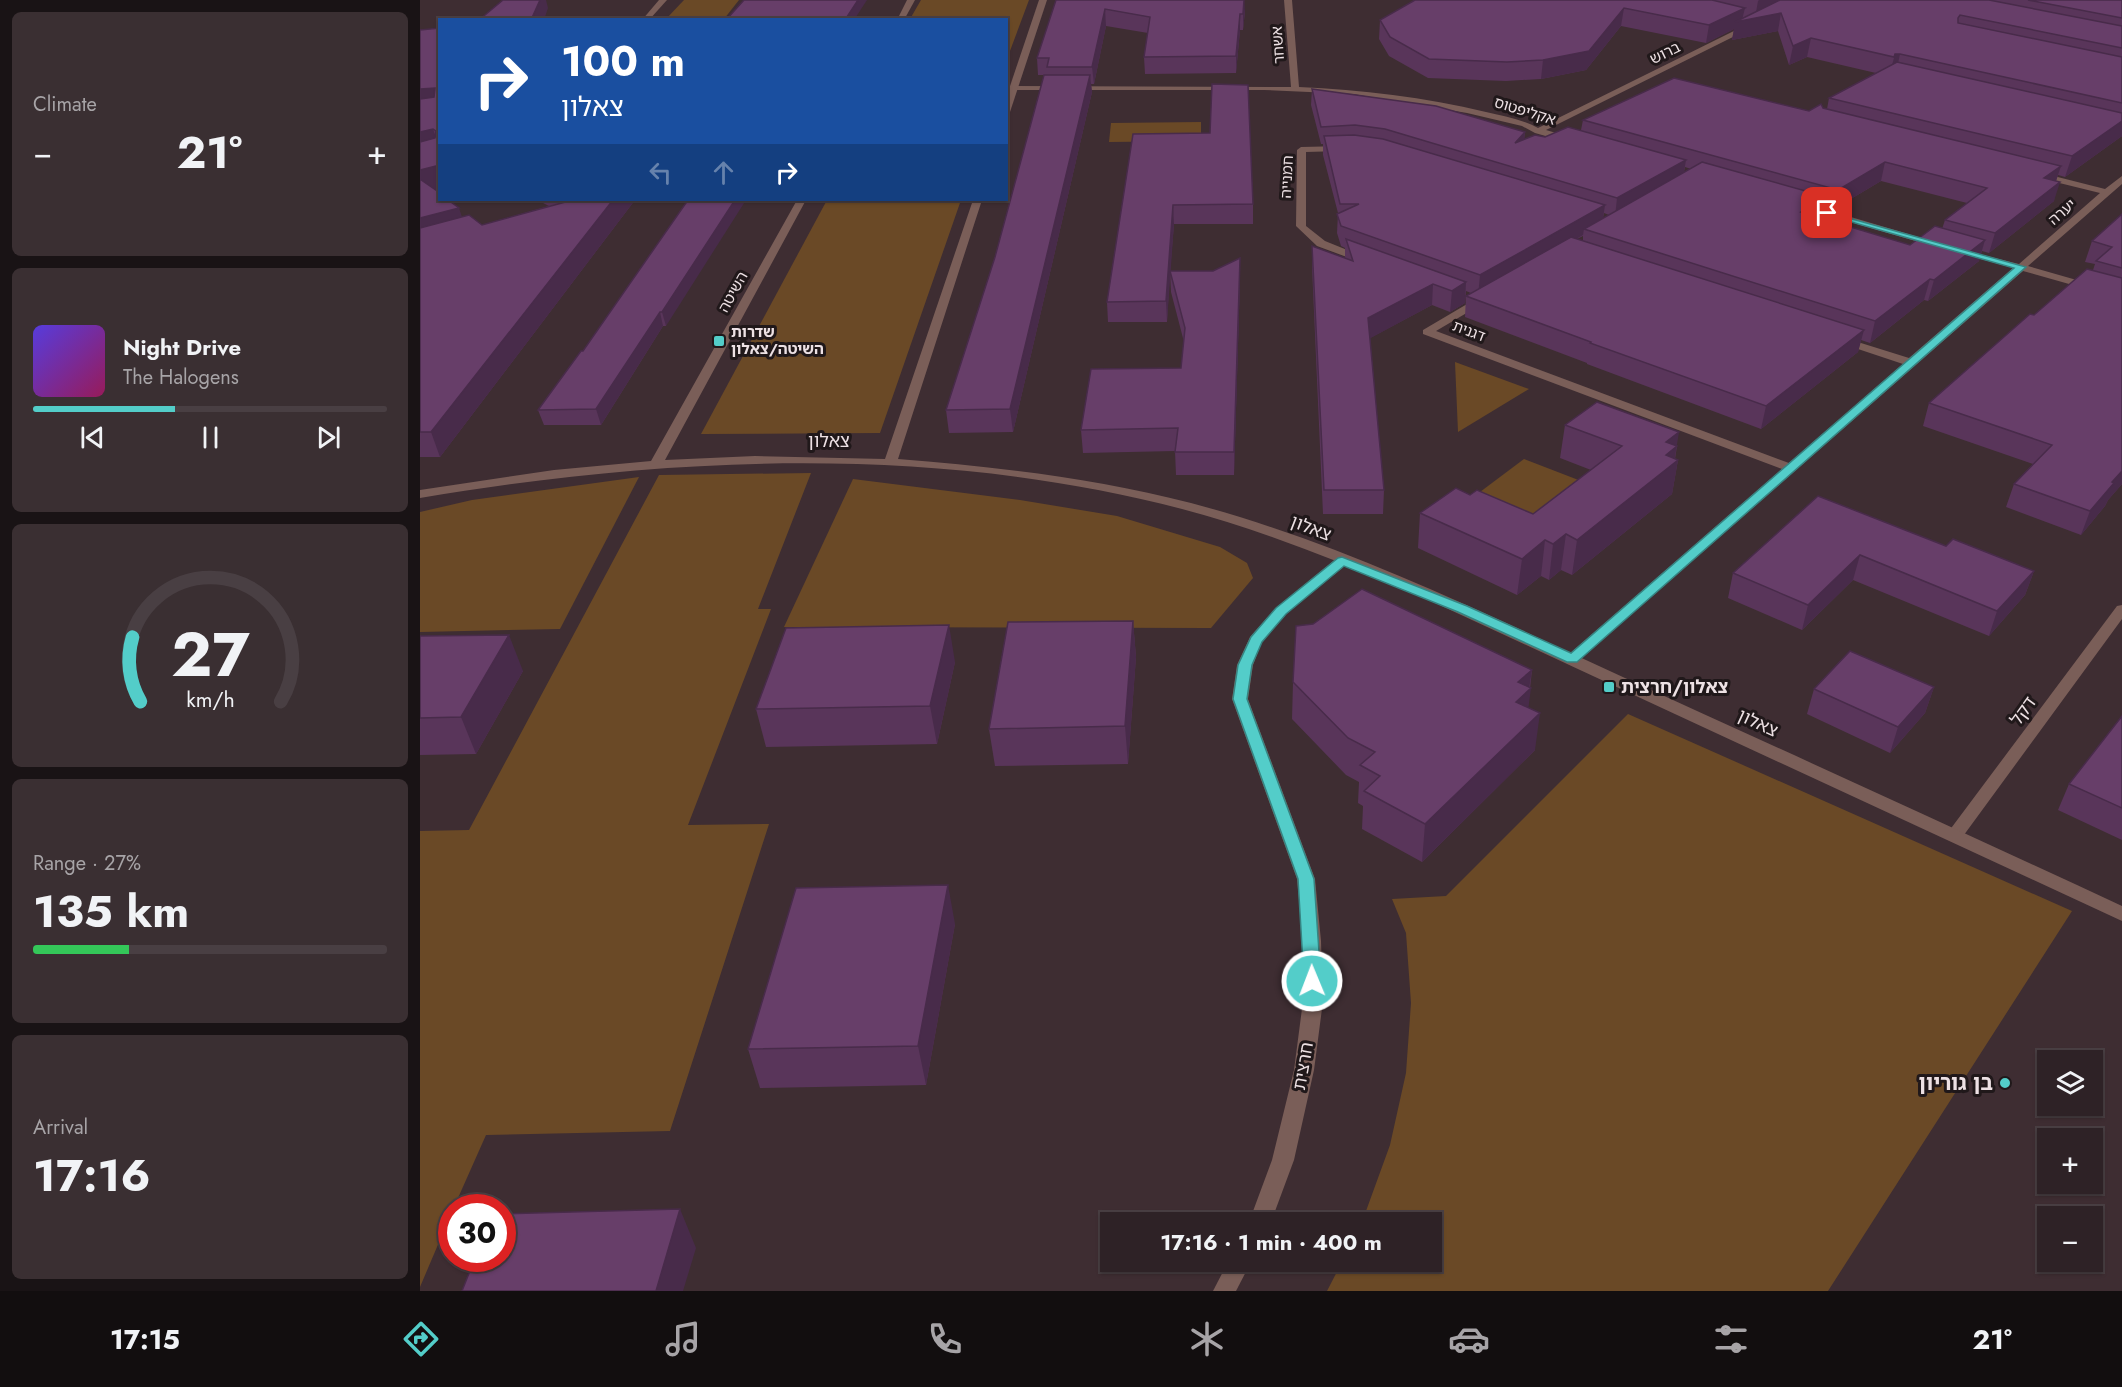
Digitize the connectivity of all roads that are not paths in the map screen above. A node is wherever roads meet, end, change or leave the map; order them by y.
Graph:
1 (663, 0) edge
2 (911, 0) edge
3 (1043, 0) edge
4 (1288, 0) edge
5 (647, 18) edge
6 (901, 18) edge
7 (1745, 21) edge
8 (1010, 88) edge
9 (1294, 88) junction
10 (1538, 131) junction
11 (1584, 144) edge
12 (1354, 148) edge
13 (2028, 172) edge
14 (2122, 179) edge
15 (2107, 192) junction
16 (800, 201) edge
17 (978, 201) edge
18 (1797, 204) edge
19 (1943, 245) edge
20 (1954, 249) edge
21 (1377, 265) edge
22 (2021, 267) junction
23 (1498, 290) edge
24 (2122, 296) edge
25 (1834, 338) edge
26 (1912, 363) junction
27 (891, 461) junction
28 (657, 462) junction
29 (1791, 468) junction
30 (420, 494) edge
31 (1342, 561) junction
32 (2122, 609) edge
33 (1572, 659) junction
34 (1955, 835) junction
35 (2122, 914) edge
36 (1264, 1212) edge
37 (1234, 1272) edge
38 (1224, 1291) edge

1 - 5 street
2 - 6 street
3 - 8 street
4 - 9 street, אשחר
7 - 10 street, ברוש
8 - 9 street, אקליפטוס
9 - 10 street, אקליפטוס
10 - 11 street, אקליפטוס
12 - 21 street, חמנייה
13 - 15 street
14 - 15 street, יערה
15 - 22 street, יערה
16 - 28 street, השיטה
17 - 27 street
18 - 19 street
20 - 22 street
22 - 24 street
22 - 26 street, יערה
23 - 29 street, דגנית
25 - 26 street
26 - 29 street, יערה
27 - 28 street, צאלון
27 - 31 street, צאלון
28 - 30 street, צאלון
29 - 33 street, יערה
31 - 33 street, צאלון
31 - 36 street, חרצית
32 - 34 street, דקל
33 - 34 street, צאלון
34 - 35 street, צאלון
37 - 38 street

